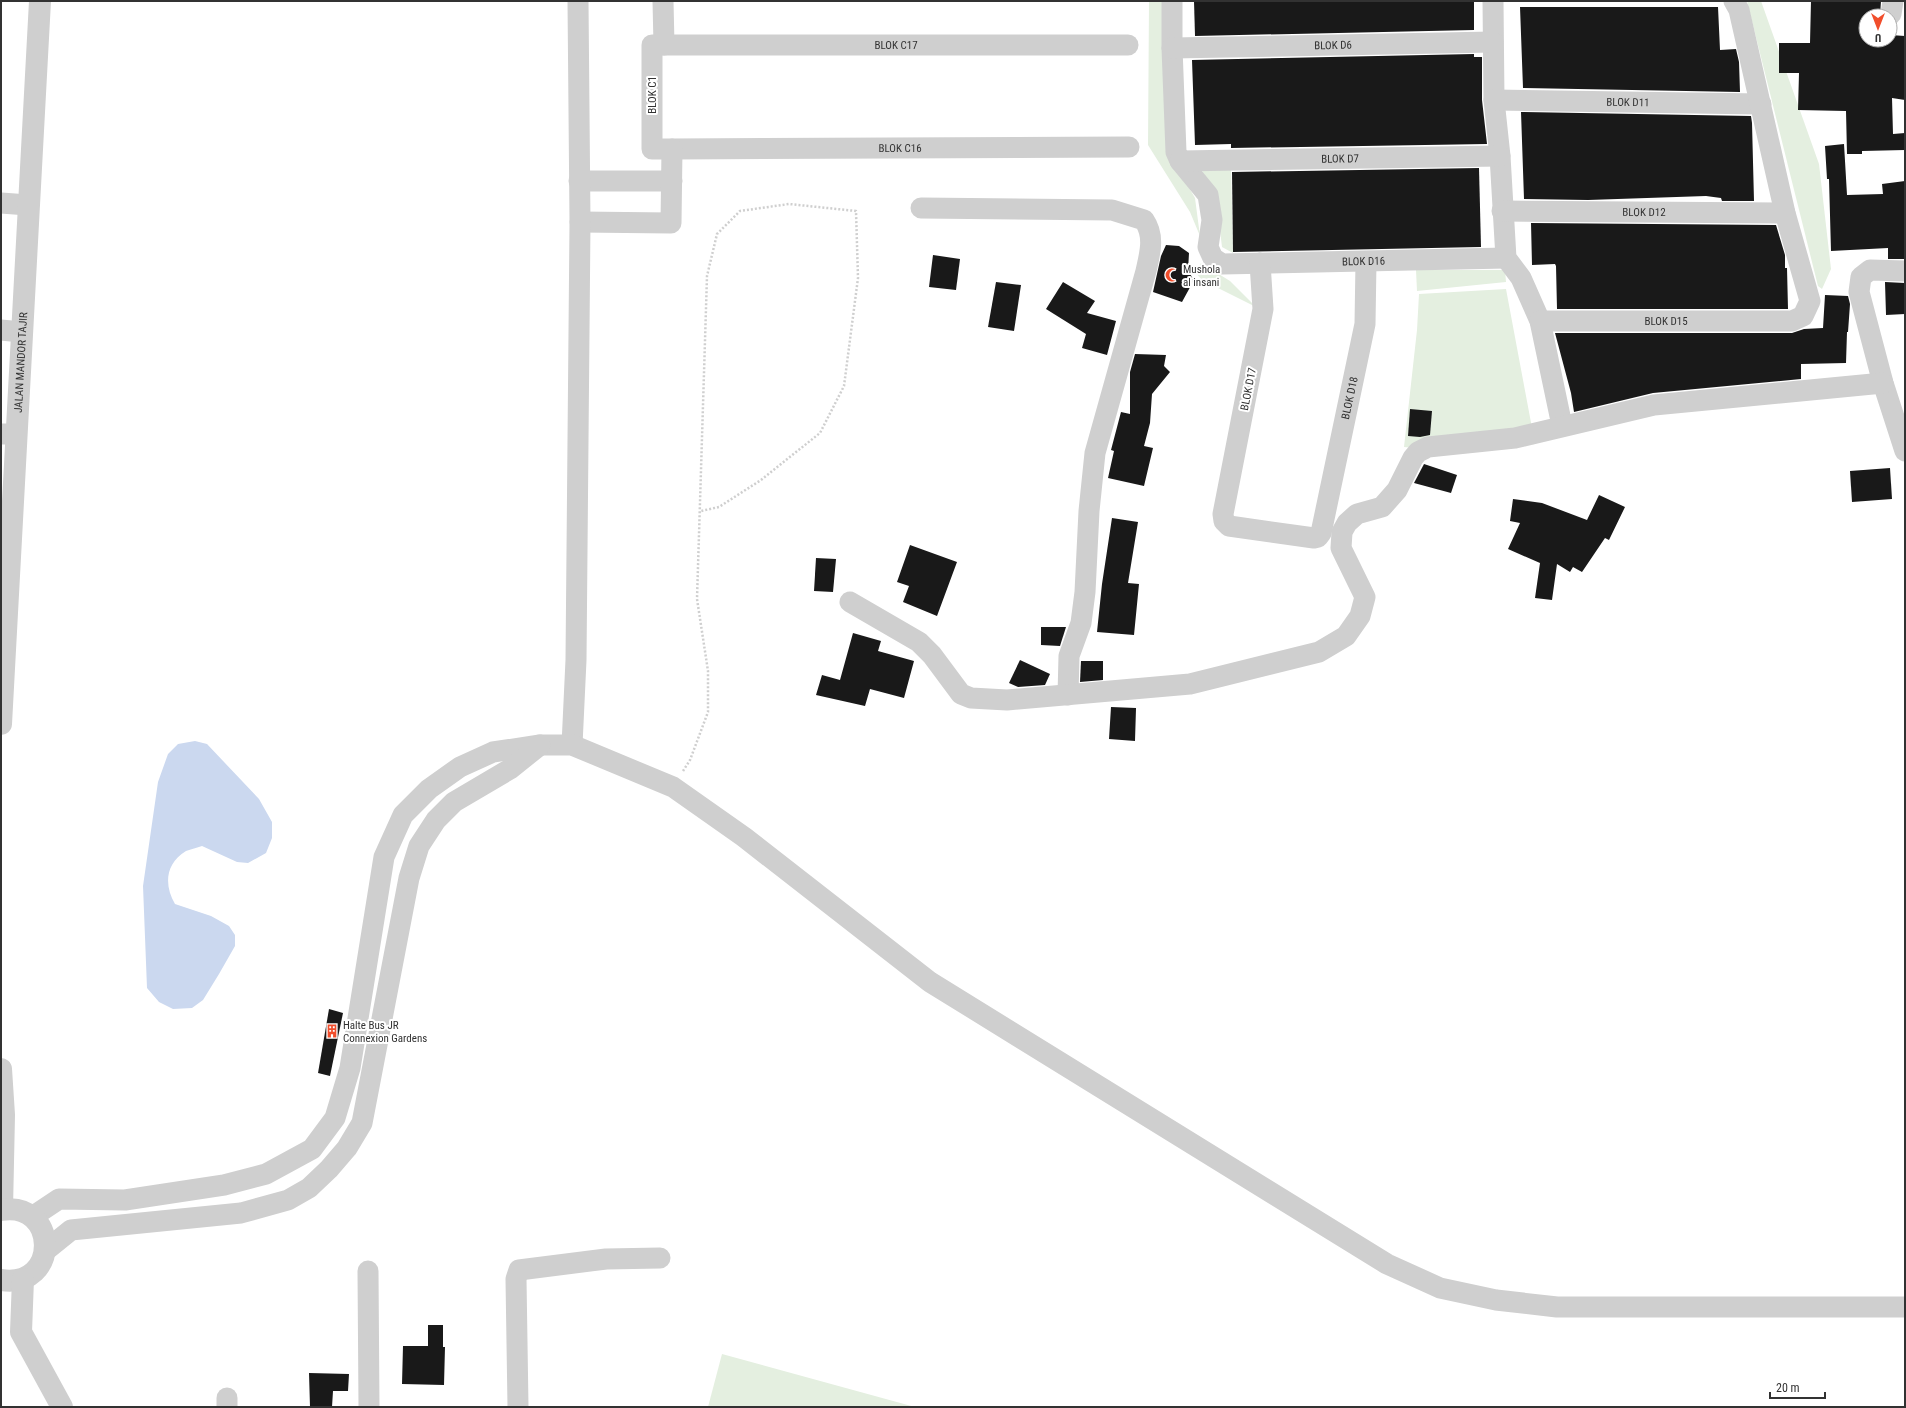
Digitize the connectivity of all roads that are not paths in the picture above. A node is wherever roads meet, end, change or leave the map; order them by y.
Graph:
1 (40, 1) edge
2 (578, 1) edge
3 (663, 1) edge
4 (1172, 1) edge
5 (1493, 1) edge
6 (1734, 1) edge
7 (1494, 42) junction
8 (664, 45) junction
9 (1128, 46) dead end
10 (1172, 48) junction
11 (1494, 100) junction
12 (1761, 104) junction
13 (1129, 147) dead end
14 (672, 149) junction
15 (1500, 156) junction
16 (1180, 161) junction
17 (579, 181) junction
18 (672, 181) junction
19 (1, 204) edge
20 (28, 205) junction
21 (921, 208) dead end
22 (1502, 211) junction
23 (1785, 213) junction
24 (580, 222) junction
25 (1506, 258) junction
26 (1366, 262) junction
27 (1260, 263) junction
28 (1905, 271) edge
29 (1540, 321) junction
30 (11, 331) edge
31 (1883, 383) junction
32 (1560, 416) dead end
33 (9, 434) edge
34 (1905, 452) edge
35 (1223, 514) joint
36 (850, 602) dead end
37 (1068, 695) junction
38 (1, 724) edge
39 (540, 745) junction
40 (572, 745) junction
41 (1, 1069) edge
42 (2, 1209) edge
43 (32, 1217) junction
44 (46, 1251) junction
45 (660, 1258) dead end
46 (368, 1271) dead end
47 (22, 1279) junction
48 (1, 1280) edge
49 (1905, 1307) edge
50 (62, 1407) edge
51 (370, 1407) edge
52 (518, 1407) edge

1 - 20 street, JALAN MANDOR TAJIR
2 - 17 street
3 - 8 street
4 - 10 street
5 - 7 street
6 - 12 street
7 - 10 street, BLOK D6
7 - 11 street
8 - 9 street, BLOK C17
8 - 14 street, BLOK C1
10 - 16 street
11 - 12 street, BLOK D11
11 - 15 street
12 - 23 street
13 - 14 street, BLOK C16
14 - 18 street
15 - 16 street, BLOK D7
15 - 22 street
16 - 27 street, BLOK D16
17 - 18 street
17 - 24 street
18 - 24 street
19 - 20 street
20 - 30 street, JALAN MANDOR TAJIR
21 - 37 street
22 - 23 street, BLOK D12
22 - 25 street
23 - 29 street, BLOK D15
24 - 40 street
25 - 26 street, BLOK D16
25 - 29 street
26 - 27 street, BLOK D16
26 - 35 street, BLOK D18
27 - 35 street, BLOK D17
28 - 31 street
29 - 32 street
30 - 33 street, JALAN MANDOR TAJIR
31 - 34 street
31 - 37 street
33 - 38 street, JALAN MANDOR TAJIR
36 - 37 street
39 - 40 street
39 - 43 street
39 - 44 street
40 - 49 street
41 - 42 street
42 - 43 street
43 - 44 street
44 - 47 street
45 - 52 street
46 - 51 street
47 - 48 street
47 - 50 street

